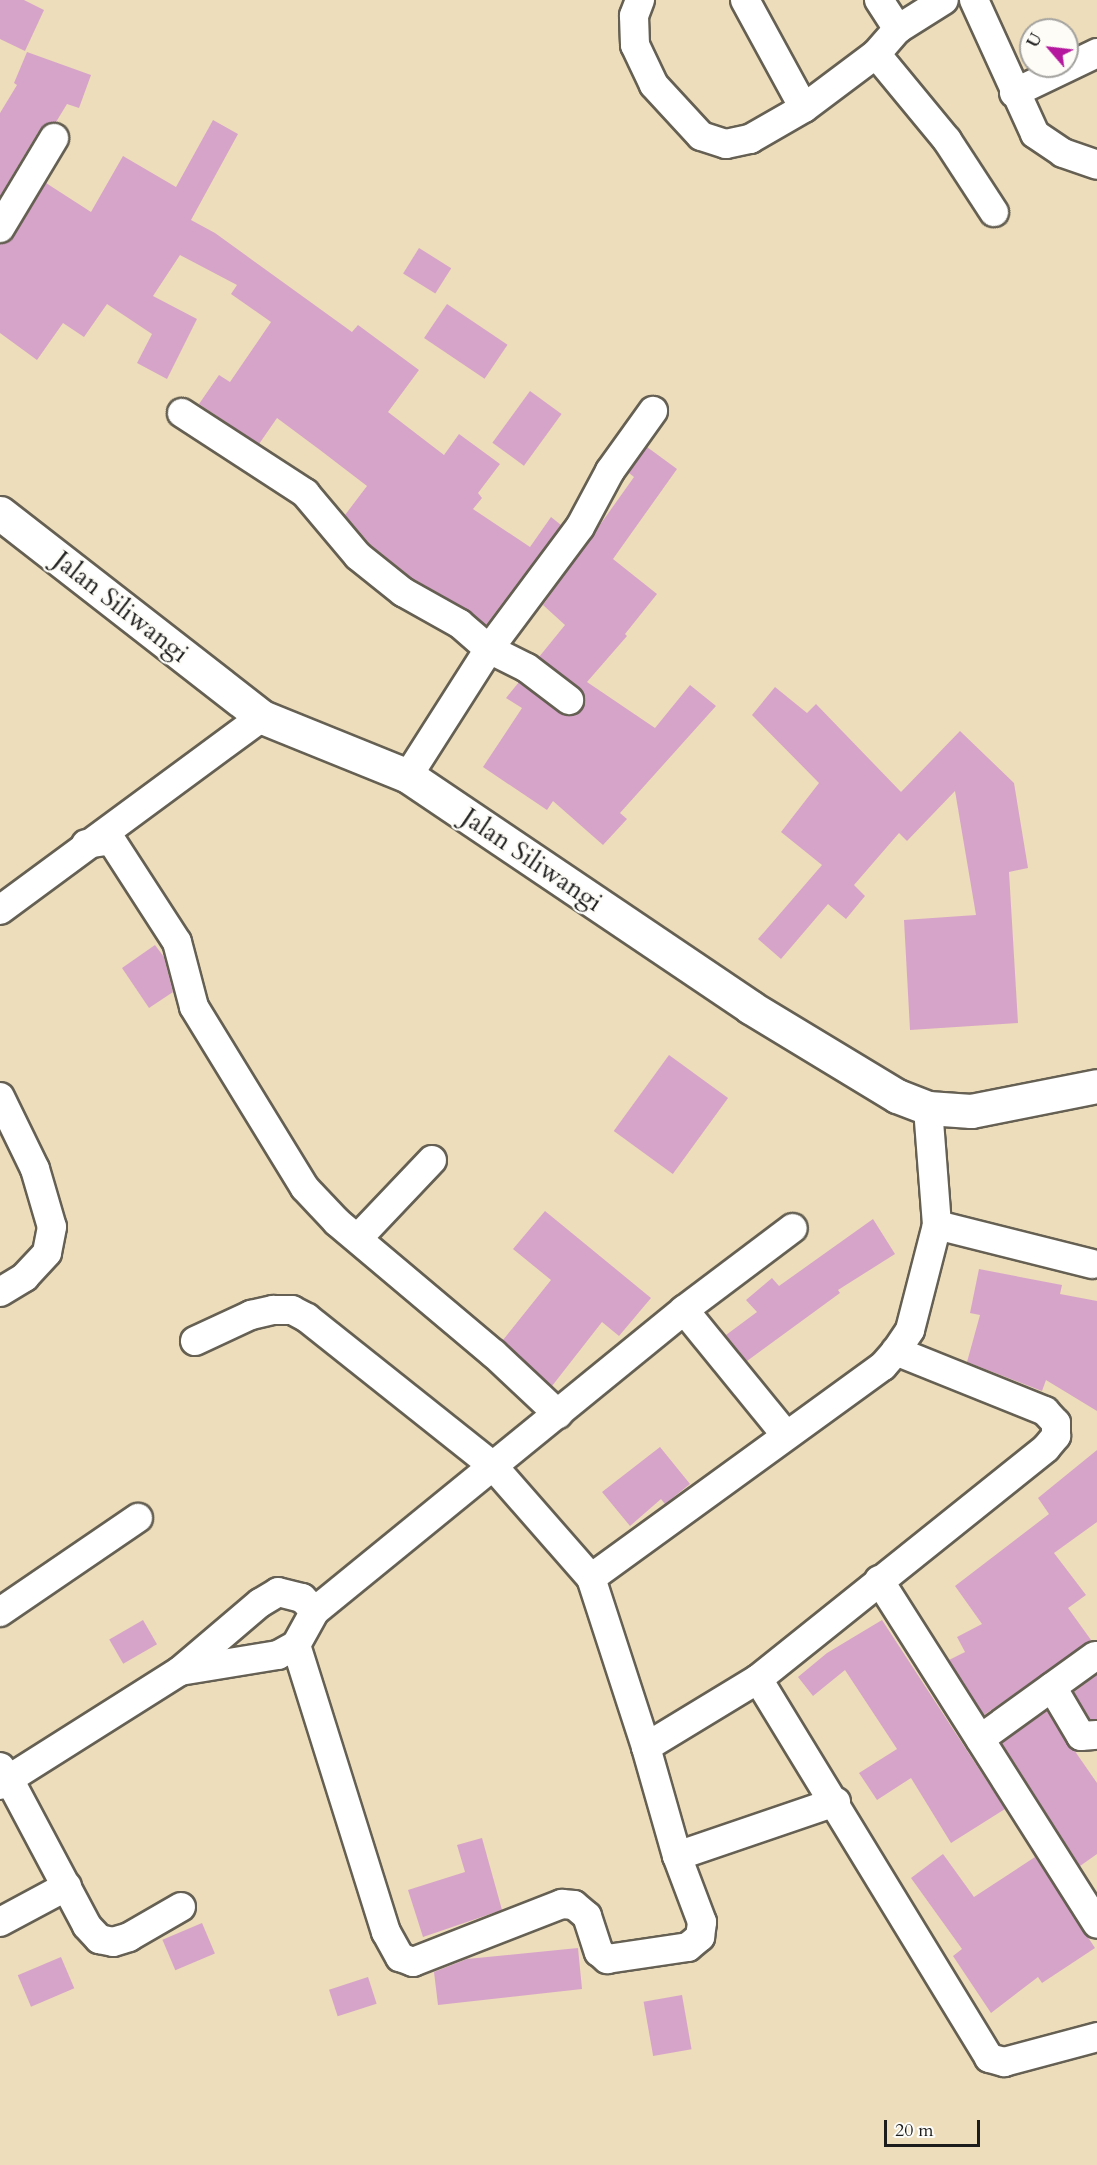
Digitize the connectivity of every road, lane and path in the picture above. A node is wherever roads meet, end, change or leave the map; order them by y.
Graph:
1 (640, 0) edge
2 (745, 0) edge
3 (879, 0) edge
4 (944, 0) edge
5 (974, 0) edge
6 (898, 30) junction
7 (1097, 53) edge
8 (876, 54) junction
9 (1014, 93) junction
10 (804, 108) junction
11 (54, 138) dead end
12 (1097, 165) edge
13 (994, 212) dead end
14 (0, 228) edge
15 (653, 411) dead end
16 (182, 413) dead end
17 (0, 513) edge
18 (489, 649) junction
19 (569, 700) dead end
20 (262, 717) junction
21 (408, 776) junction
22 (86, 844) junction
23 (0, 910) edge
24 (1097, 1086) edge
25 (0, 1097) edge
26 (928, 1108) junction
27 (432, 1160) dead end
28 (937, 1225) junction
29 (793, 1228) dead end
30 (359, 1237) junction
31 (1092, 1264) dead end
32 (0, 1292) edge
33 (684, 1310) junction
34 (195, 1341) dead end
35 (896, 1351) junction
36 (558, 1414) junction
37 (785, 1434) junction
38 (492, 1466) junction
39 (138, 1518) dead end
40 (591, 1578) junction
41 (879, 1580) junction
42 (315, 1611) junction
43 (0, 1612) edge
44 (296, 1645) junction
45 (1095, 1656) dead end
46 (180, 1671) junction
47 (758, 1679) junction
48 (1052, 1687) junction
49 (1097, 1735) edge
50 (980, 1738) junction
51 (646, 1747) junction
52 (3, 1777) edge
53 (836, 1802) junction
54 (677, 1856) junction
55 (67, 1886) junction
56 (181, 1907) dead end
57 (0, 1922) edge
58 (1097, 1924) edge
59 (1097, 2037) edge

1 - 10 street
2 - 10 street
3 - 6 street
4 - 6 street
5 - 9 street
6 - 8 street
7 - 9 street
8 - 10 street
8 - 13 street
9 - 12 street
11 - 14 street
15 - 18 street
16 - 18 street
17 - 20 main road, Jalan Siliwangi
18 - 19 street
18 - 21 street
20 - 21 main road, Jalan Siliwangi
20 - 22 street
21 - 26 main road, Jalan Siliwangi
22 - 23 street
22 - 30 street
24 - 26 main road, Jalan Siliwangi
25 - 32 street
26 - 28 street
27 - 30 street
28 - 31 street
28 - 35 street
29 - 33 street
30 - 36 street
33 - 36 street
33 - 37 street
34 - 38 street
35 - 37 street
35 - 41 street
36 - 38 street
37 - 40 street
38 - 40 street
38 - 42 street
39 - 43 street
40 - 51 street
41 - 47 street
41 - 50 street
42 - 44 street
42 - 46 street
44 - 46 street
44 - 54 street
45 - 48 street
46 - 52 street
47 - 51 street
47 - 53 street
48 - 49 street
48 - 50 street
50 - 58 street
51 - 54 street
52 - 55 street
53 - 54 street
53 - 59 street
55 - 56 street
55 - 57 street

